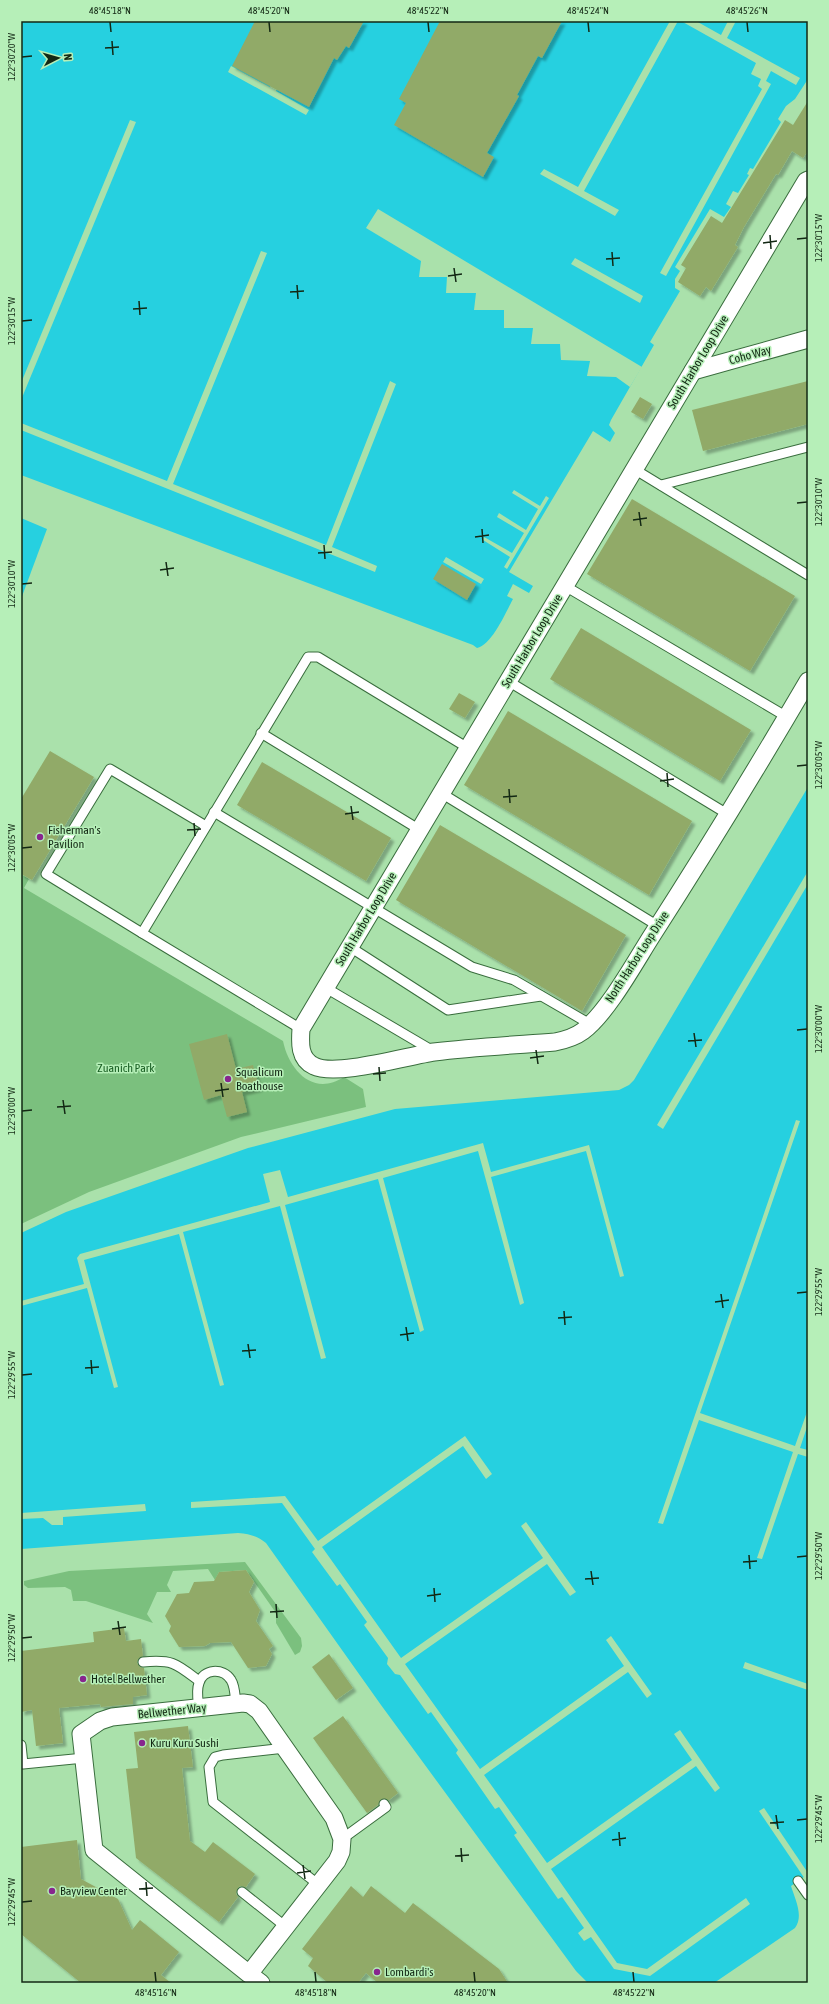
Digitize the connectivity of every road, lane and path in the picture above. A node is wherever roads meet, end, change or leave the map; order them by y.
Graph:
1 (808, 180) edge
2 (808, 339) edge
3 (692, 371) junction
4 (808, 447) edge
5 (634, 469) junction
6 (661, 486) junction
7 (808, 575) edge
8 (564, 586) junction
9 (508, 681) junction
10 (808, 681) edge
11 (787, 717) junction
12 (261, 733) junction
13 (468, 748) junction
14 (441, 793) junction
15 (214, 812) junction
16 (729, 815) junction
17 (206, 826) junction
18 (420, 830) junction
19 (374, 907) junction
20 (658, 926) junction
21 (142, 933) junction
22 (350, 947) junction
23 (326, 988) junction
24 (541, 996) junction
25 (590, 1024) junction
26 (301, 1029) junction
27 (434, 1052) junction
28 (143, 1662) dead end
29 (199, 1681) junction
30 (236, 1704) junction
31 (199, 1708) junction
32 (21, 1745) edge
33 (285, 1748) junction
34 (84, 1758) junction
35 (384, 1804) dead end
36 (342, 1839) junction
37 (798, 1881) dead end
38 (319, 1885) junction
39 (242, 1892) dead end
40 (808, 1895) edge
41 (286, 1927) junction
42 (250, 1980) edge

1 - 3 street, South Harbor Loop Drive
2 - 3 street, Coho Way
3 - 5 street, South Harbor Loop Drive
4 - 6 lane
5 - 6 lane
5 - 8 street, South Harbor Loop Drive
6 - 7 lane
8 - 9 street, South Harbor Loop Drive
8 - 11 lane
9 - 13 street, South Harbor Loop Drive
9 - 16 lane
10 - 11 street, North Harbor Loop Drive
11 - 16 street, North Harbor Loop Drive
12 - 13 lane
12 - 15 lane
12 - 18 lane
13 - 14 street, South Harbor Loop Drive
14 - 18 street, South Harbor Loop Drive
14 - 20 lane
15 - 17 lane
15 - 19 lane
16 - 20 street, North Harbor Loop Drive
17 - 21 lane
17 - 21 lane
18 - 19 street, South Harbor Loop Drive
19 - 22 street, South Harbor Loop Drive
19 - 24 lane
20 - 25 street, North Harbor Loop Drive
21 - 26 lane
22 - 23 street, South Harbor Loop Drive
22 - 24 lane
23 - 26 street, South Harbor Loop Drive
23 - 27 lane
24 - 25 lane
25 - 27 street, North Harbor Loop Drive
26 - 27 street, North Harbor Loop Drive
28 - 29 lane
29 - 30 lane
29 - 31 lane
30 - 31 street, Bellwether Way
30 - 33 street, Bellwether Way
31 - 34 street, Bellwether Way
32 - 34 lane
33 - 36 street, Bellwether Way
33 - 38 lane
34 - 42 street, Bellwether Way
35 - 36 lane
36 - 38 street, Bellwether Way
37 - 40 lane
38 - 41 street, Bellwether Way
39 - 41 lane
41 - 42 street, Bellwether Way

